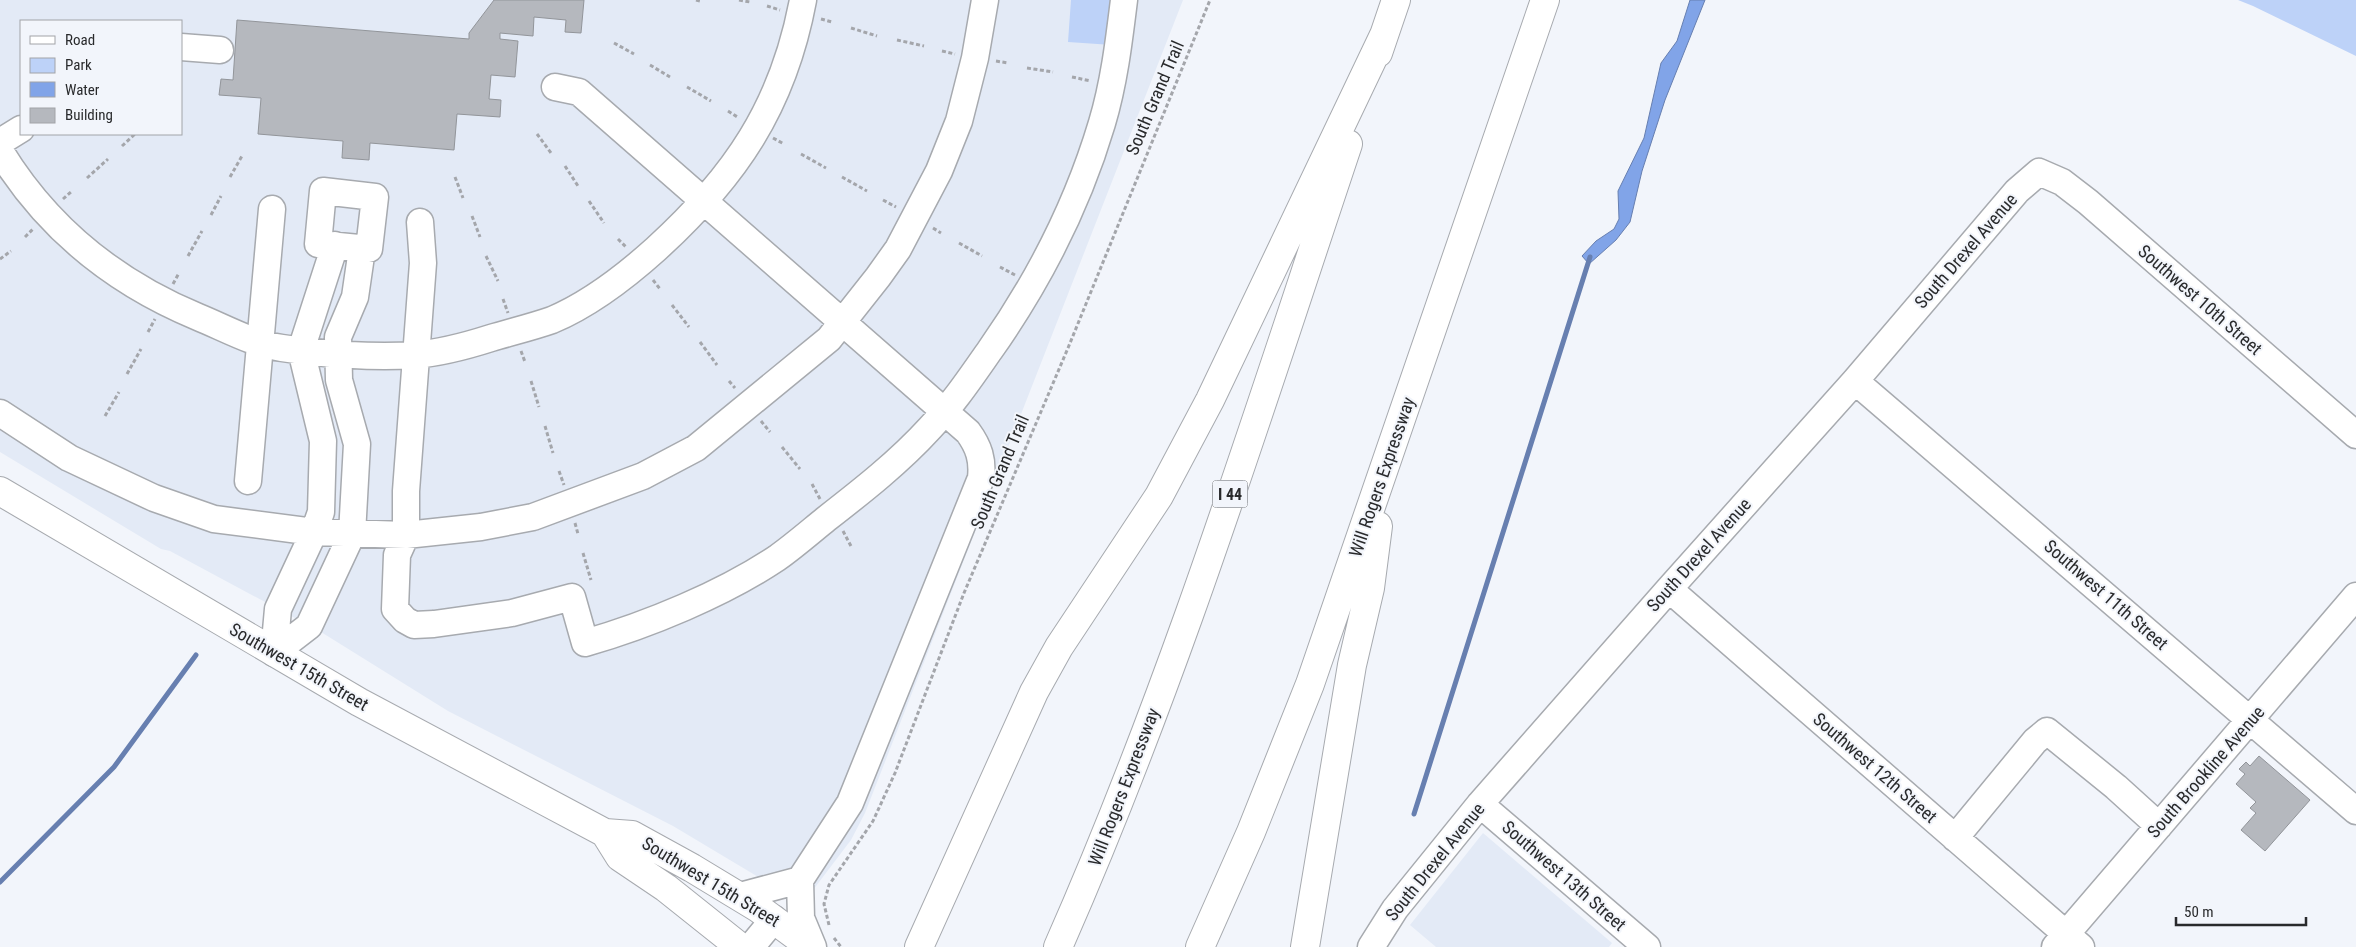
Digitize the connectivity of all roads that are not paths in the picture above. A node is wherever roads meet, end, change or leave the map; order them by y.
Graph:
1 (803, 0) edge
2 (986, 0) edge
3 (1124, 0) edge
4 (1396, 0) edge
5 (1546, 0) edge
6 (1384, 35) junction
7 (182, 47) edge
8 (220, 50) dead end
9 (556, 87) dead end
10 (20, 130) edge
11 (0, 142) edge
12 (0, 151) edge
13 (2038, 172) joint
14 (704, 202) junction
15 (272, 209) dead end
16 (420, 222) dead end
17 (335, 245) junction
18 (362, 249) junction
19 (842, 322) junction
20 (260, 343) junction
21 (301, 350) junction
22 (339, 353) junction
23 (416, 355) junction
24 (1855, 380) junction
25 (945, 412) junction
26 (0, 413) edge
27 (2356, 435) edge
28 (1387, 462) junction
29 (248, 481) dead end
30 (0, 491) edge
31 (314, 532) junction
32 (352, 534) junction
33 (406, 535) junction
34 (1669, 589) junction
35 (2356, 596) edge
36 (274, 653) junction
37 (2250, 719) junction
38 (1480, 804) junction
39 (2356, 810) edge
40 (2159, 826) junction
41 (605, 833) junction
42 (1955, 838) junction
43 (800, 880) junction
44 (740, 896) junction
45 (774, 919) junction
46 (822, 940) edge
47 (2067, 943) edge
48 (740, 947) edge
49 (751, 947) edge
50 (919, 947) edge
51 (1058, 947) edge
52 (1200, 947) edge
53 (1305, 947) edge
54 (1371, 947) edge
55 (1647, 947) edge

1 - 14 street
2 - 19 street
3 - 25 street
4 - 6 main road, Will Rogers Expressway / I 44
5 - 28 main road, Will Rogers Expressway
6 - 50 main road
6 - 51 main road, Will Rogers Expressway / I 44
7 - 8 street
9 - 14 street
10 - 11 street
12 - 20 street
13 - 24 street, South Drexel Avenue
13 - 27 street, Southwest 10th Street
14 - 19 street
14 - 23 street
15 - 20 street
16 - 23 street
17 - 18 street
17 - 18 street
17 - 21 street
18 - 22 street
19 - 25 street
19 - 33 street
20 - 21 street
20 - 29 street
21 - 22 street
21 - 31 street
22 - 23 street
22 - 32 street
23 - 33 street
24 - 34 street, South Drexel Avenue
24 - 37 street, Southwest 11th Street
25 - 33 street
25 - 43 street
26 - 31 street
28 - 52 main road, Will Rogers Expressway
28 - 53 main road
30 - 36 main road, Southwest 15th Street
31 - 32 street
31 - 36 street
32 - 33 street
32 - 36 street
34 - 38 street, South Drexel Avenue
34 - 42 street, Southwest 12th Street
35 - 37 street, South Brookline Avenue
36 - 41 main road, Southwest 15th Street
37 - 39 street, Southwest 11th Street
37 - 40 street, South Brookline Avenue
38 - 54 street, South Drexel Avenue
38 - 55 street, Southwest 13th Street
40 - 42 street
40 - 47 street, South Brookline Avenue
41 - 44 main road, Southwest 15th Street
41 - 48 main road, Southwest 15th Street
42 - 47 street, Southwest 12th Street
43 - 44 street
43 - 46 street
44 - 45 main road, Southwest 15th Street
45 - 46 main road, Southwest 15th Street
45 - 49 street

